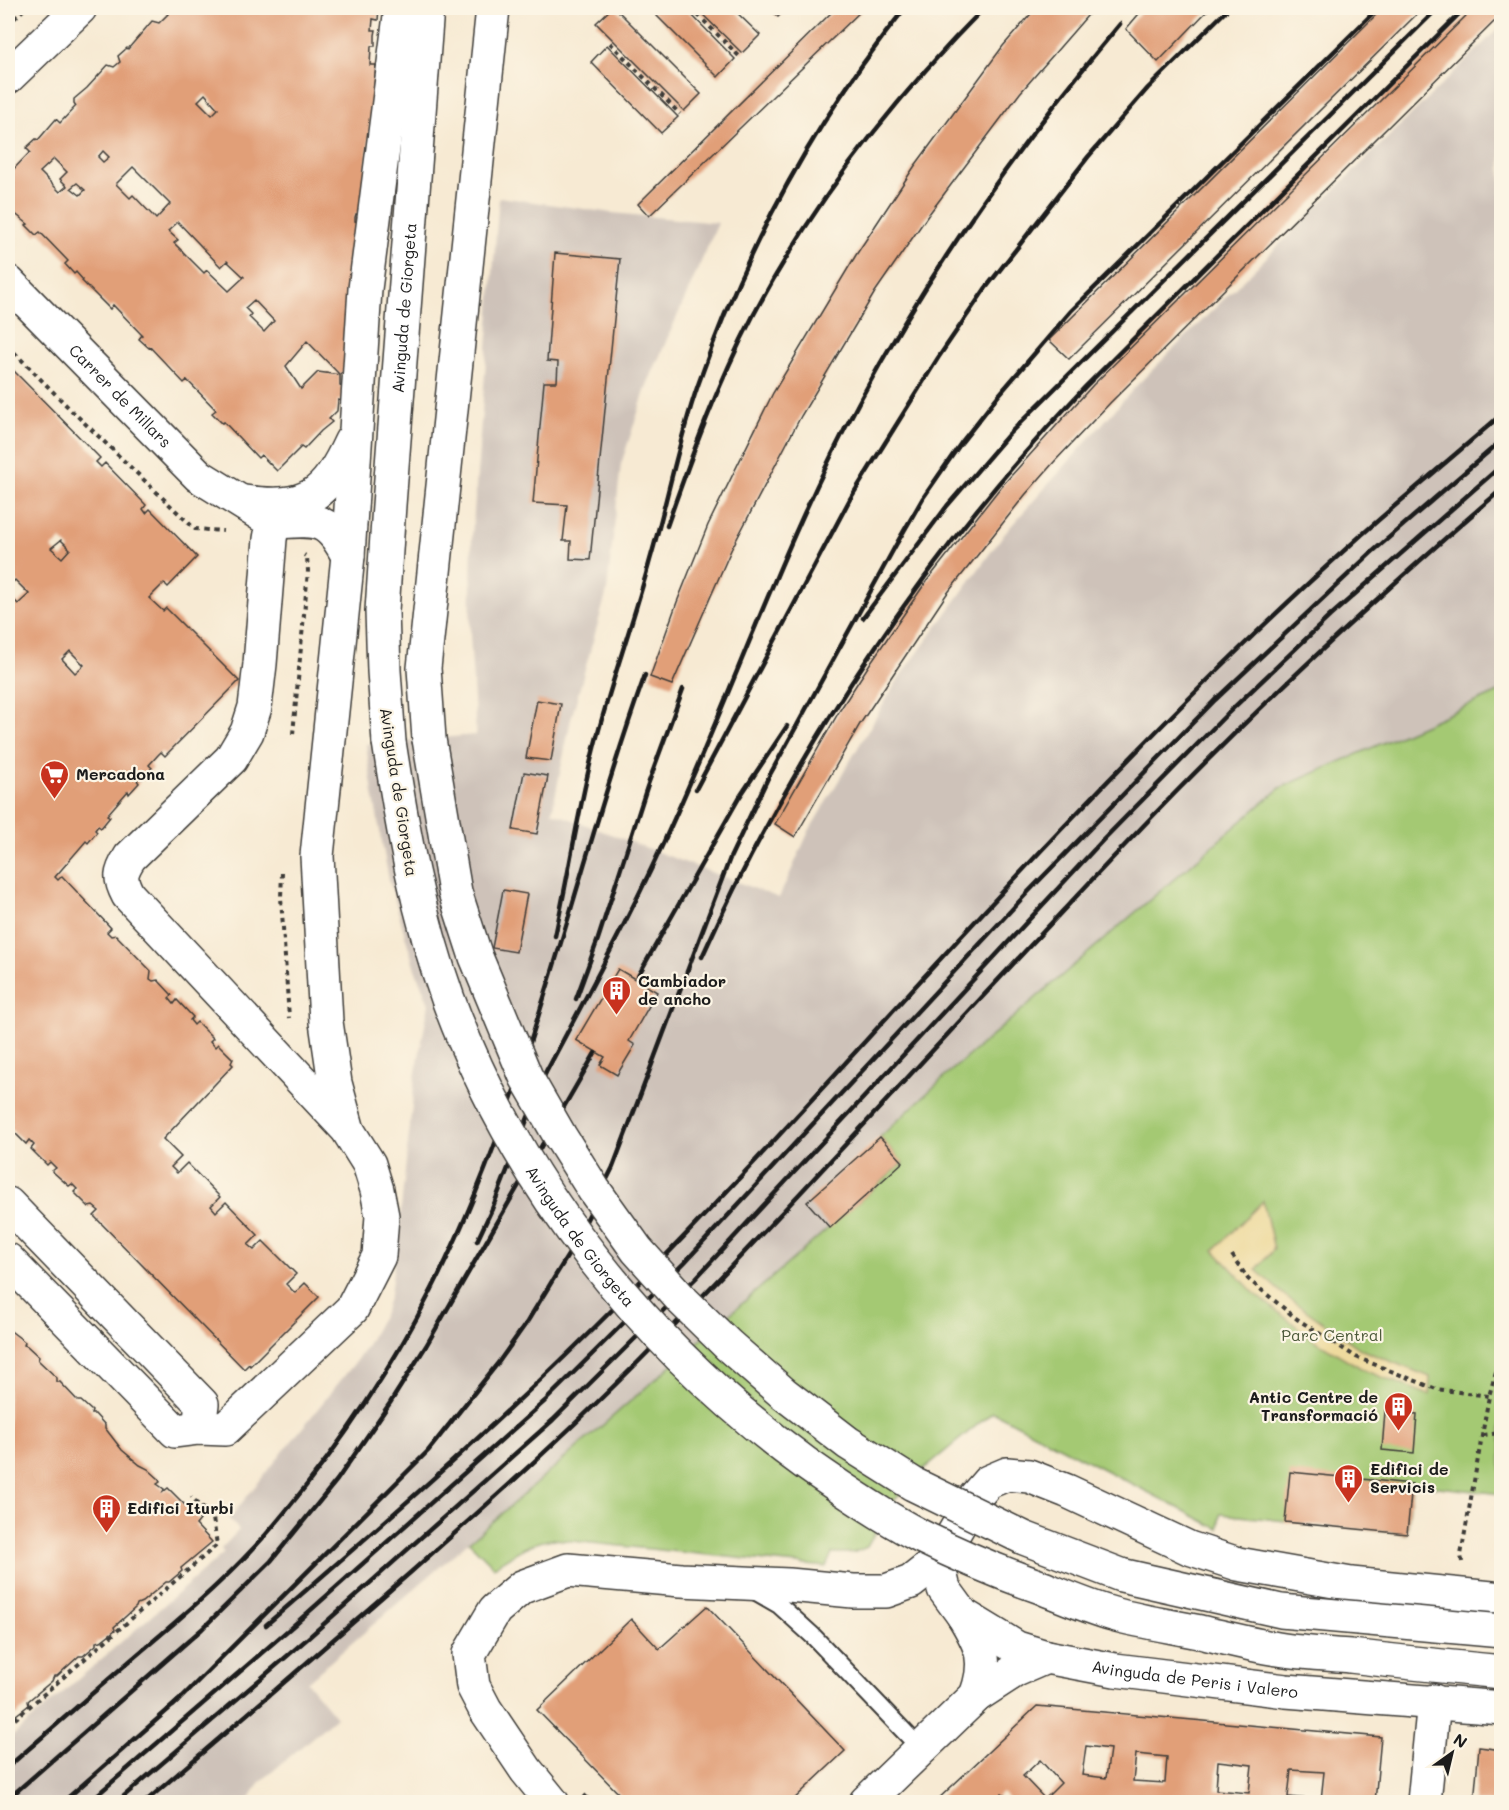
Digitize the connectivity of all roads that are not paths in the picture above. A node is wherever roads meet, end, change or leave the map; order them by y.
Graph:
1 (80, 8) edge
2 (401, 8) edge
3 (427, 8) edge
4 (493, 8) edge
5 (8, 77) edge
6 (8, 282) edge
7 (355, 431) junction
8 (242, 501) junction
9 (273, 522) junction
10 (348, 556) junction
11 (326, 1022) junction
12 (285, 1063) junction
13 (347, 1130) junction
14 (8, 1204) edge
15 (8, 1260) edge
16 (199, 1428) junction
17 (940, 1557) junction
18 (728, 1582) junction
19 (1502, 1599) edge
20 (963, 1615) junction
21 (1502, 1631) edge
22 (1046, 1657) junction
23 (1502, 1672) edge
24 (976, 1696) junction
25 (1434, 1701) junction
26 (1502, 1708) edge
27 (921, 1749) junction
28 (552, 1803) edge
29 (866, 1803) edge
30 (1424, 1803) edge

1 - 5 street
2 - 7 street
3 - 23 street, Avinguda de Giorgeta, bridge
4 - 21 street, bridge
6 - 8 street, Carrer de Millars
7 - 8 street, Carrer de Millars
7 - 10 street
8 - 9 street, Carrer de Millars
9 - 10 street
9 - 12 street
10 - 11 street
11 - 12 street
11 - 13 street
12 - 13 street
13 - 16 street
14 - 16 street
15 - 16 street
17 - 18 street
17 - 19 street
17 - 20 street, Avinguda de Peris i Valero
18 - 27 lane
18 - 28 street
20 - 22 street, Avinguda de Peris i Valero
20 - 24 street
22 - 24 street
22 - 25 street, Avinguda de Peris i Valero
24 - 27 street
25 - 26 street, Avinguda de Peris i Valero
25 - 30 street
27 - 29 street

